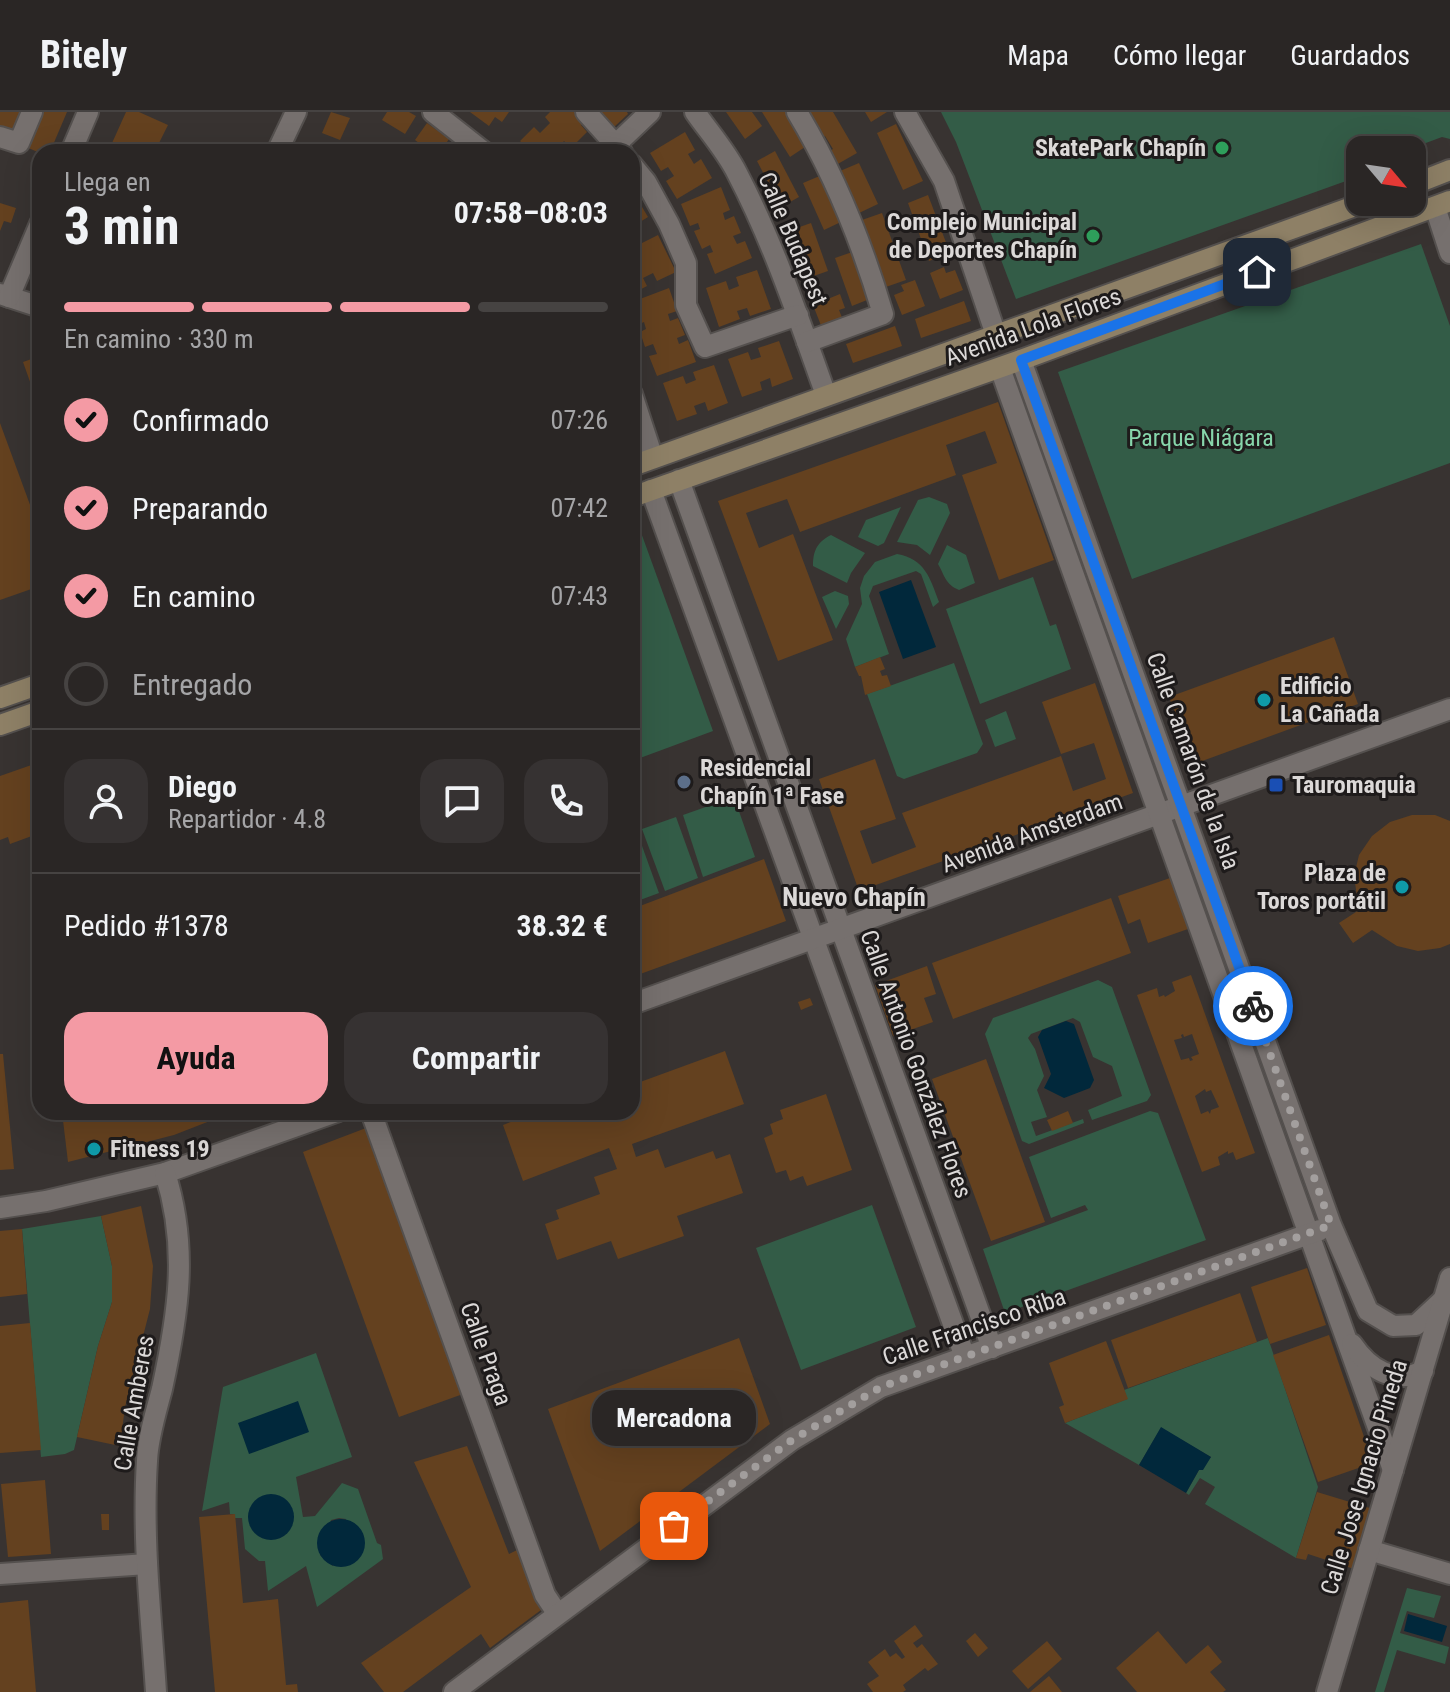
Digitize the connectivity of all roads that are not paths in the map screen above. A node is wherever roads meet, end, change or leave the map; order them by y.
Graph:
1 (32, 112) edge
2 (88, 112) edge
3 (296, 112) edge
4 (433, 112) edge
5 (586, 112) edge
6 (650, 112) edge
7 (695, 112) edge
8 (797, 112) edge
9 (905, 112) edge
10 (0, 137) edge
11 (74, 144) edge
12 (281, 144) edge
13 (474, 144) edge
14 (610, 144) edge
15 (621, 144) edge
16 (1450, 170) edge
17 (640, 175) edge
18 (1426, 179) edge
19 (1442, 204) edge
20 (1346, 209) edge
21 (32, 240) edge
22 (1450, 253) edge
23 (4, 295) edge
24 (32, 304) edge
25 (798, 315) junction
26 (996, 335) junction
27 (807, 342) junction
28 (1021, 360) junction
29 (1000, 368) junction
30 (826, 395) junction
31 (640, 418) edge
32 (653, 458) junction
33 (640, 463) edge
34 (679, 480) junction
35 (642, 494) edge
36 (32, 687) edge
37 (0, 698) edge
38 (1450, 709) edge
39 (32, 714) edge
40 (0, 725) edge
41 (1182, 806) junction
42 (1158, 815) junction
43 (839, 930) junction
44 (814, 938) junction
45 (640, 1001) edge
46 (314, 1120) edge
47 (374, 1120) edge
48 (165, 1173) junction
49 (0, 1208) edge
50 (1331, 1225) junction
51 (1309, 1235) junction
52 (1450, 1278) edge
53 (1443, 1300) junction
54 (1393, 1326) junction
55 (1343, 1332) junction
56 (992, 1348) junction
57 (965, 1357) junction
58 (1424, 1366) junction
59 (1393, 1470) junction
60 (1369, 1550) junction
61 (147, 1564) junction
62 (0, 1574) edge
63 (1450, 1574) edge
64 (557, 1613) junction
65 (156, 1692) edge
66 (454, 1692) edge
67 (1327, 1692) edge

1 - 10 street
2 - 11 street
3 - 12 street
4 - 13 street
5 - 14 street
6 - 15 street
7 - 25 street, Calle Budapest
8 - 27 street
9 - 26 street
16 - 18 main road
17 - 25 street
19 - 22 street
19 - 28 main road, Avenida Lola Flores
20 - 26 main road, Avenida Lola Flores
21 - 23 street
23 - 24 street
25 - 27 street, Calle Budapest
26 - 30 main road, Avenida Lola Flores
27 - 30 street, Calle Budapest
28 - 29 main road, Avenida Lola Flores
28 - 41 street, Calle Camarón de la Isla
29 - 34 main road, Avenida Lola Flores
29 - 42 street, Calle Camarón de la Isla
30 - 32 main road, Avenida Lola Flores
31 - 32 street
32 - 33 main road, Avenida Lola Flores
34 - 35 main road, Avenida Lola Flores
34 - 43 street, Calle Antonio González Flores
35 - 44 street
36 - 37 main road
38 - 41 street, Avenida Amsterdam
39 - 40 main road
41 - 42 street, Avenida Amsterdam
41 - 50 street, Calle Camarón de la Isla
42 - 43 street, Avenida Amsterdam
42 - 51 street, Calle Camarón de la Isla
43 - 44 street, Avenida Amsterdam
43 - 56 street, Calle Antonio González Flores
44 - 45 street, Avenida Amsterdam
44 - 57 street
46 - 48 street
47 - 64 street, Calle Praga
48 - 49 street
48 - 61 street, Calle Amberes
50 - 51 street
50 - 54 street, Calle Camarón de la Isla
51 - 55 street, Calle Camarón de la Isla
51 - 56 street, Calle Francisco Riba
52 - 53 street, Calle Jose Ignacio Pineda
53 - 54 street
53 - 58 street, Calle Jose Ignacio Pineda
54 - 58 street, Calle Camarón de la Isla
55 - 58 street, Calle Camarón de la Isla
55 - 59 street, Calle Camarón de la Isla
56 - 57 street, Calle Francisco Riba
57 - 64 street, Calle Francisco Riba
58 - 59 street, Calle Jose Ignacio Pineda
59 - 60 street, Calle Jose Ignacio Pineda
60 - 63 street
60 - 67 street, Calle Jose Ignacio Pineda
61 - 62 street
61 - 65 street, Calle Amberes
64 - 66 street, Calle Francisco Riba

